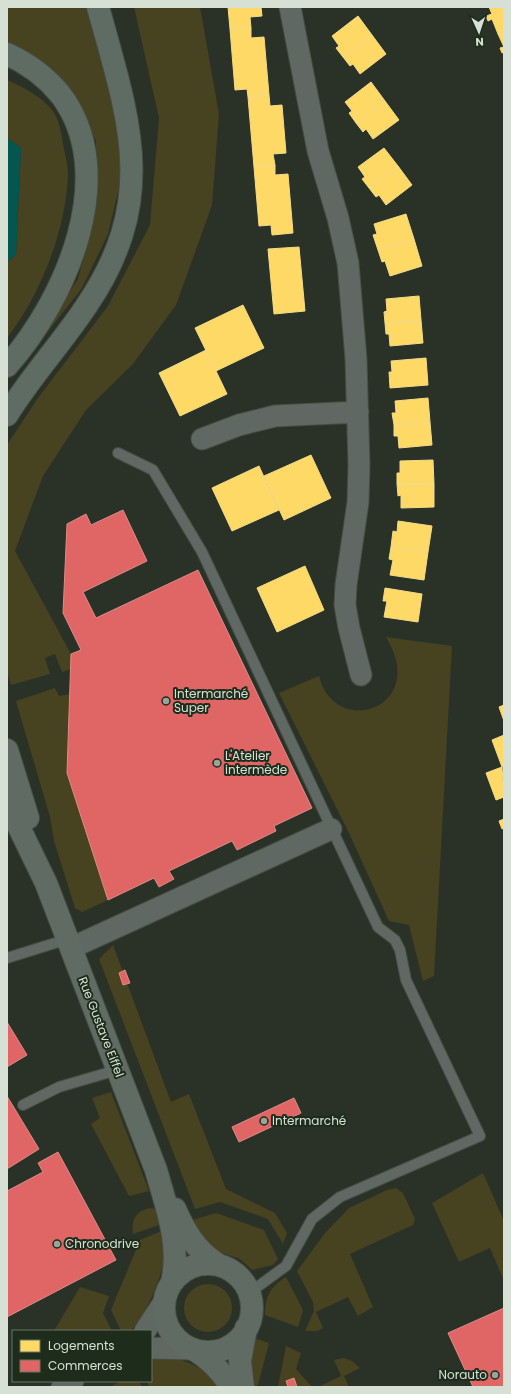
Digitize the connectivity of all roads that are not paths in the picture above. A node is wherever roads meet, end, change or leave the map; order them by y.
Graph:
1 (98, 7) edge
2 (290, 7) edge
3 (7, 54) edge
4 (7, 366) edge
5 (358, 412) junction
6 (7, 415) edge
7 (202, 439) dead end
8 (118, 453) dead end
9 (361, 675) dead end
10 (7, 750) edge
11 (7, 799) edge
12 (332, 829) junction
13 (46, 883) junction
14 (70, 943) junction
15 (7, 958) edge
16 (118, 1070) junction
17 (23, 1105) dead end
18 (156, 1170) junction
19 (219, 1265) junction
20 (172, 1282) junction
21 (249, 1293) junction
22 (164, 1302) junction
23 (247, 1327) junction
24 (146, 1330) edge
25 (152, 1348) edge
26 (193, 1349) junction
27 (71, 1382) edge
28 (62, 1387) edge
29 (231, 1387) edge
30 (243, 1387) edge

1 - 6 highway
2 - 5 street
3 - 4 highway
5 - 7 street
5 - 9 street
8 - 12 lane
10 - 13 main road
11 - 13 main road
12 - 14 street
12 - 21 lane
13 - 14 main road, Rue Gustave Eiffel
14 - 15 lane
14 - 16 main road, Rue Gustave Eiffel
16 - 17 lane
16 - 18 main road, Rue Gustave Eiffel
18 - 19 main road, Rue Gustave Eiffel
18 - 20 main road, Rue Gustave Eiffel
19 - 20 main road
19 - 21 main road
20 - 22 main road
21 - 23 main road
22 - 24 street
22 - 26 main road
23 - 26 main road
23 - 30 main road
25 - 26 street
26 - 29 main road
27 - 28 street

